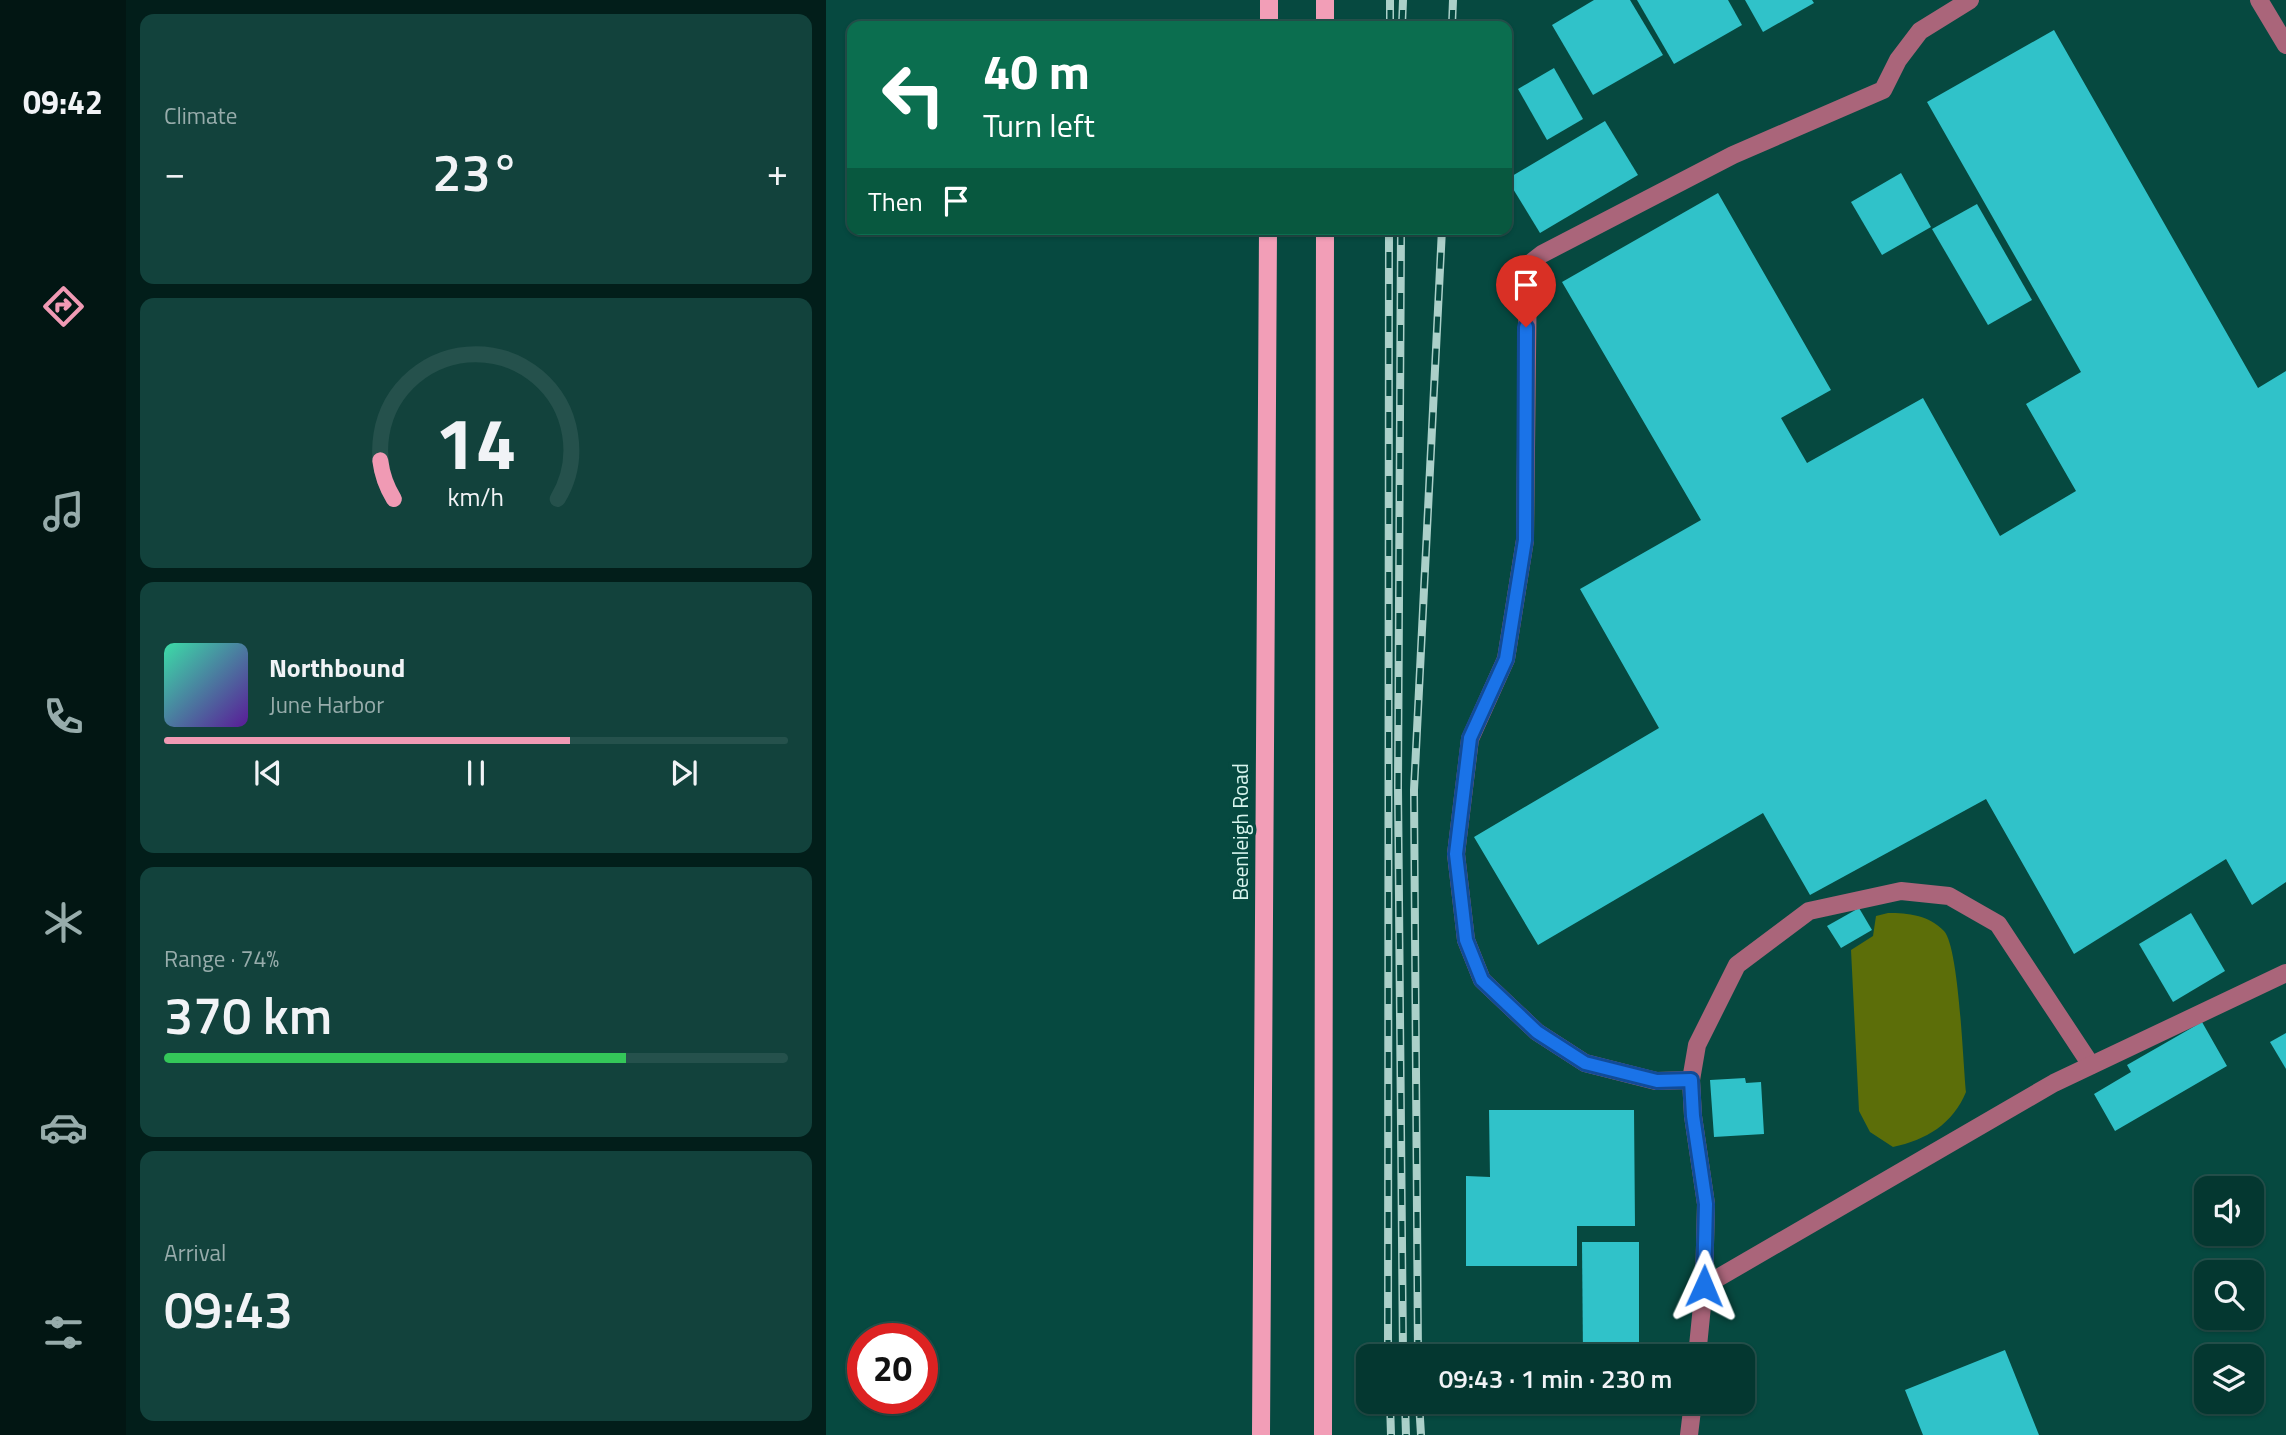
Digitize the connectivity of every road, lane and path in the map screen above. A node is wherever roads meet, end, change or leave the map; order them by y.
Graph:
1 (1269, 0) edge
2 (1325, 0) edge
3 (1970, 0) edge
4 (2259, 0) edge
5 (1269, 21) edge
6 (1325, 21) edge
7 (2286, 45) edge
8 (1268, 235) edge
9 (1325, 235) edge
10 (2286, 973) edge
11 (2091, 1065) junction
12 (1691, 1080) junction
13 (1704, 1286) junction
14 (1698, 1344) edge
15 (1692, 1414) edge
16 (1261, 1435) edge
17 (1322, 1435) edge
18 (1689, 1435) edge

1 - 5 main road
2 - 6 main road
3 - 12 lane
4 - 7 lane
8 - 16 main road, Beenleigh Road
9 - 17 main road
10 - 11 lane
11 - 12 lane
11 - 13 lane
12 - 13 lane
13 - 14 lane
15 - 18 lane

